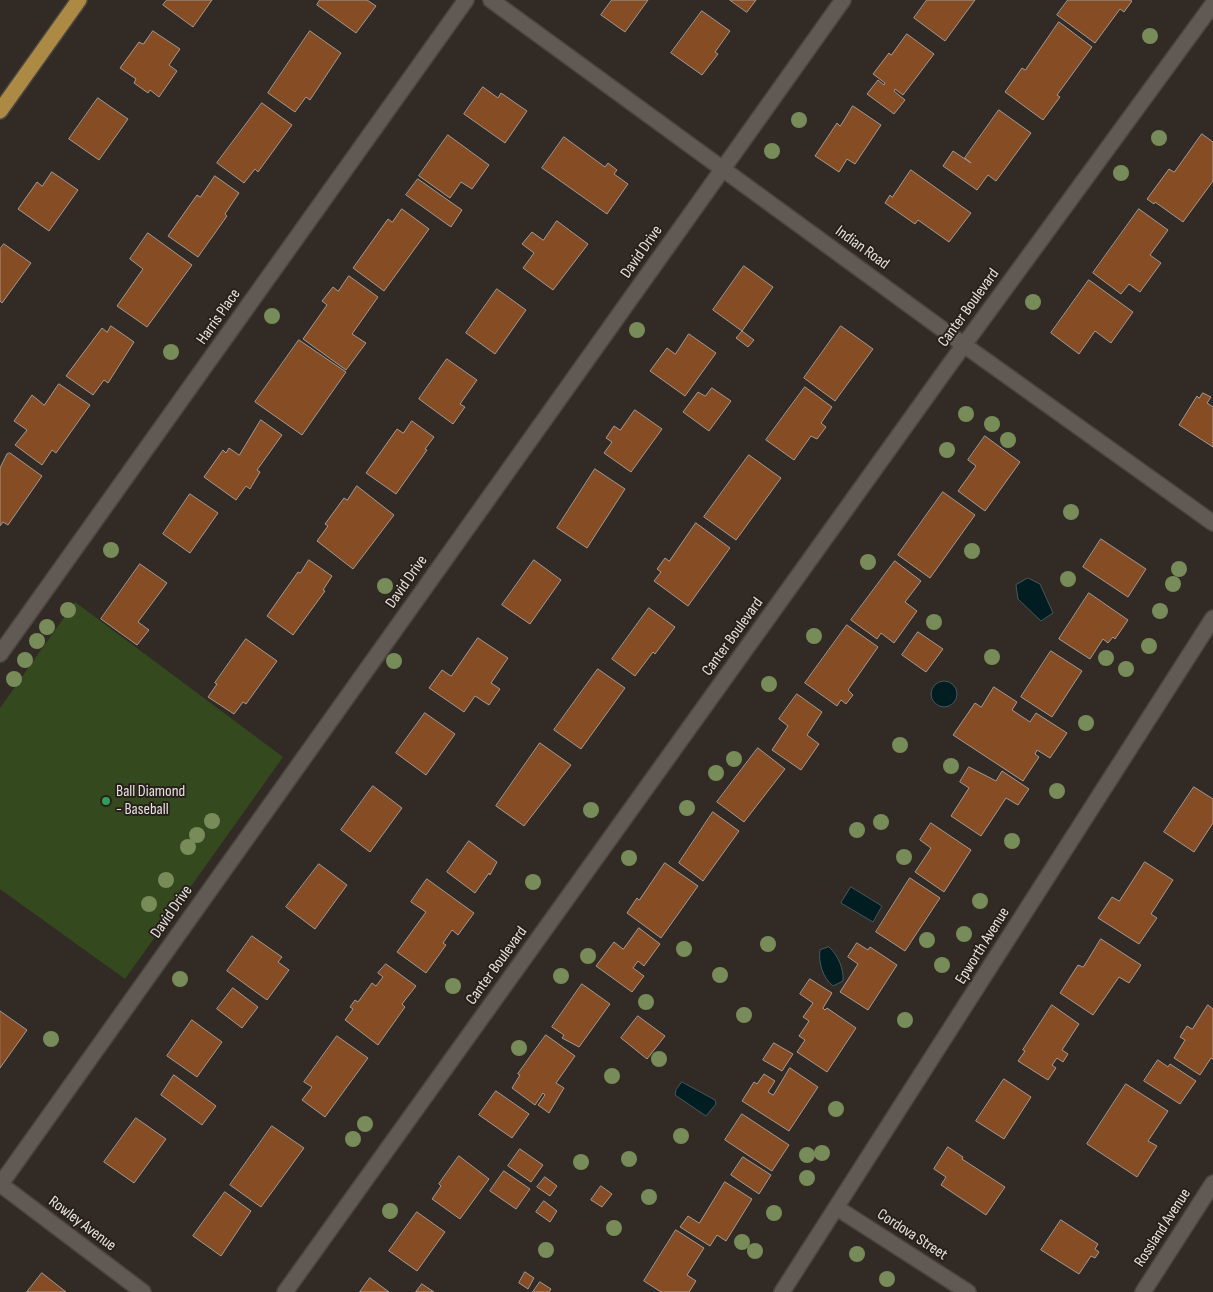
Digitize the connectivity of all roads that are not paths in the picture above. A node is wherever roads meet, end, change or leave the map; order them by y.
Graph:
1 (79, 0) edge
2 (466, 0) edge
3 (491, 0) edge
4 (843, 0) edge
5 (1213, 4) edge
6 (0, 111) edge
7 (723, 168) junction
8 (964, 345) junction
9 (1213, 522) edge
10 (1213, 618) edge
11 (0, 654) edge
12 (1213, 1183) edge
13 (0, 1184) edge
14 (837, 1208) junction
15 (143, 1292) edge
16 (285, 1292) edge
17 (782, 1292) edge
18 (968, 1292) edge
19 (1143, 1292) edge

1 - 6 main road
2 - 11 street, Harris Place
3 - 7 street, Indian Road
4 - 7 street, David Drive
5 - 8 street, Canter Boulevard
7 - 8 street, Indian Road
7 - 13 street, David Drive
8 - 9 street, Indian Road
8 - 16 street, Canter Boulevard
10 - 14 street, Epworth Avenue
12 - 19 street, Rossland Avenue
13 - 15 street, Rowley Avenue
14 - 17 street, Epworth Avenue
14 - 18 street, Cordova Street

